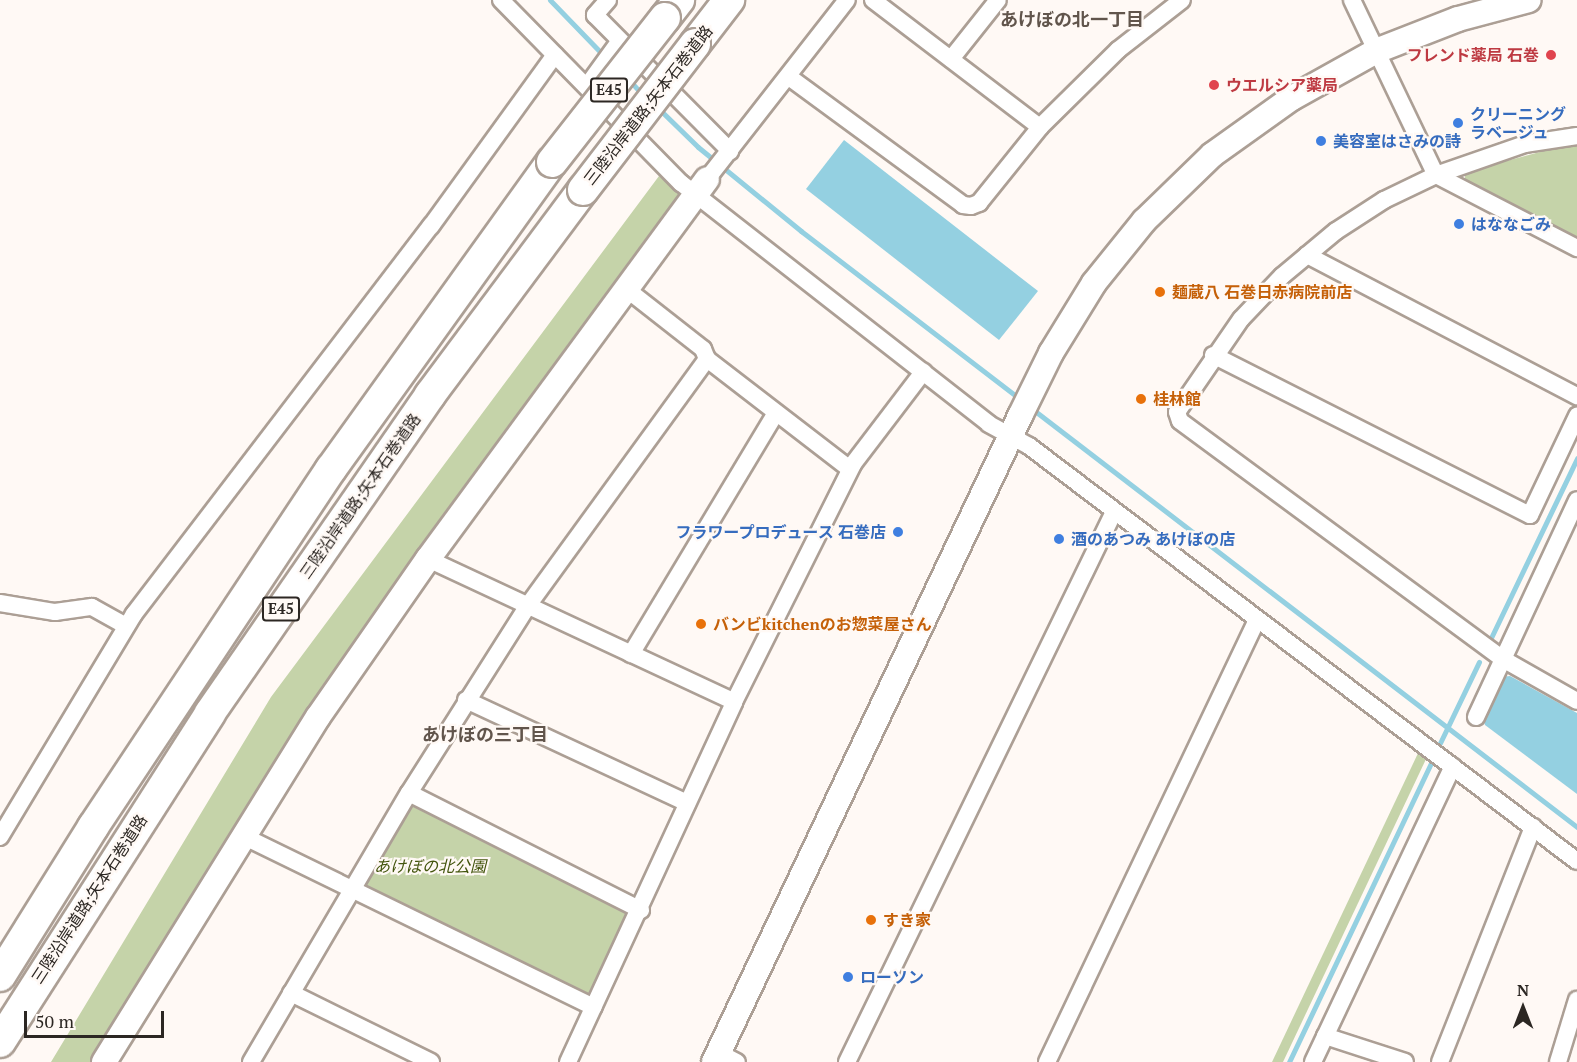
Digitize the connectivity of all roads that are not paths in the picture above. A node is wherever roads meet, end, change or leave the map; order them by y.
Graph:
1 (501, 0) edge
2 (608, 0) edge
3 (729, 0) edge
4 (847, 0) edge
5 (873, 0) edge
6 (998, 0) edge
7 (1182, 0) edge
8 (1352, 0) edge
9 (1528, 0) edge
10 (672, 9) edge
11 (619, 42) junction
12 (1376, 51) junction
13 (555, 55) junction
14 (951, 59) junction
15 (789, 77) junction
16 (587, 86) junction
17 (1040, 127) junction
18 (1577, 135) edge
19 (714, 171) junction
20 (1436, 175) junction
21 (1577, 248) edge
22 (1307, 255) junction
23 (629, 291) junction
24 (1213, 355) junction
25 (707, 359) junction
26 (923, 372) junction
27 (1577, 396) edge
28 (776, 413) junction
29 (1577, 416) edge
30 (1015, 425) junction
31 (850, 469) junction
32 (1577, 500) edge
33 (1114, 512) junction
34 (428, 559) junction
35 (0, 603) edge
36 (529, 604) junction
37 (1257, 619) junction
38 (126, 626) junction
39 (631, 654) junction
40 (1501, 658) junction
41 (466, 700) junction
42 (1577, 701) edge
43 (734, 702) junction
44 (1476, 717) dead end
45 (1453, 766) junction
46 (409, 793) junction
47 (687, 803) junction
48 (1533, 827) junction
49 (243, 836) junction
50 (0, 837) edge
51 (1577, 861) edge
52 (351, 889) junction
53 (641, 910) junction
54 (0, 976) edge
55 (291, 993) junction
56 (1577, 1000) edge
57 (594, 1007) junction
58 (1325, 1036) junction
59 (0, 1042) edge
60 (723, 1059) edge
61 (104, 1062) edge
62 (251, 1062) edge
63 (431, 1062) edge
64 (568, 1062) edge
65 (847, 1062) edge
66 (1047, 1062) edge
67 (1313, 1062) edge
68 (1405, 1062) edge
69 (1440, 1062) edge
70 (1558, 1062) edge

1 - 13 street
2 - 11 street
3 - 59 highway, 三陸沿岸道路;矢本石巻道路 / E45, bridge
4 - 15 street
5 - 14 street
6 - 14 street
7 - 17 street
8 - 12 street
9 - 12 street
10 - 54 highway, 三陸沿岸道路;矢本石巻道路 / E45, bridge
11 - 16 street
11 - 19 street
12 - 20 street
12 - 30 street
13 - 16 street
13 - 38 street
14 - 17 street
15 - 17 street
15 - 19 street
16 - 19 street
18 - 20 street
19 - 23 street
19 - 26 street
20 - 21 street
20 - 22 street
22 - 24 street
22 - 27 street
23 - 25 street
23 - 34 street
24 - 29 street
24 - 40 street
25 - 28 street
25 - 36 street
26 - 30 street
26 - 31 street
28 - 31 street
28 - 39 street
30 - 33 street
30 - 60 street
31 - 43 street
32 - 40 street
33 - 37 street
33 - 65 street
34 - 36 street
34 - 49 street
35 - 38 street
36 - 39 street
36 - 41 street
37 - 45 street
37 - 66 street
38 - 50 street
39 - 43 street
40 - 42 street
40 - 44 street
41 - 46 street
41 - 47 street
43 - 47 street
45 - 48 street
45 - 58 street
46 - 52 street
46 - 53 street
47 - 53 street
48 - 51 street
48 - 69 street
49 - 52 street
49 - 61 street
52 - 55 street
52 - 57 street
53 - 57 street
55 - 62 street
55 - 63 street
56 - 70 street
57 - 64 street
58 - 67 street
58 - 68 street

